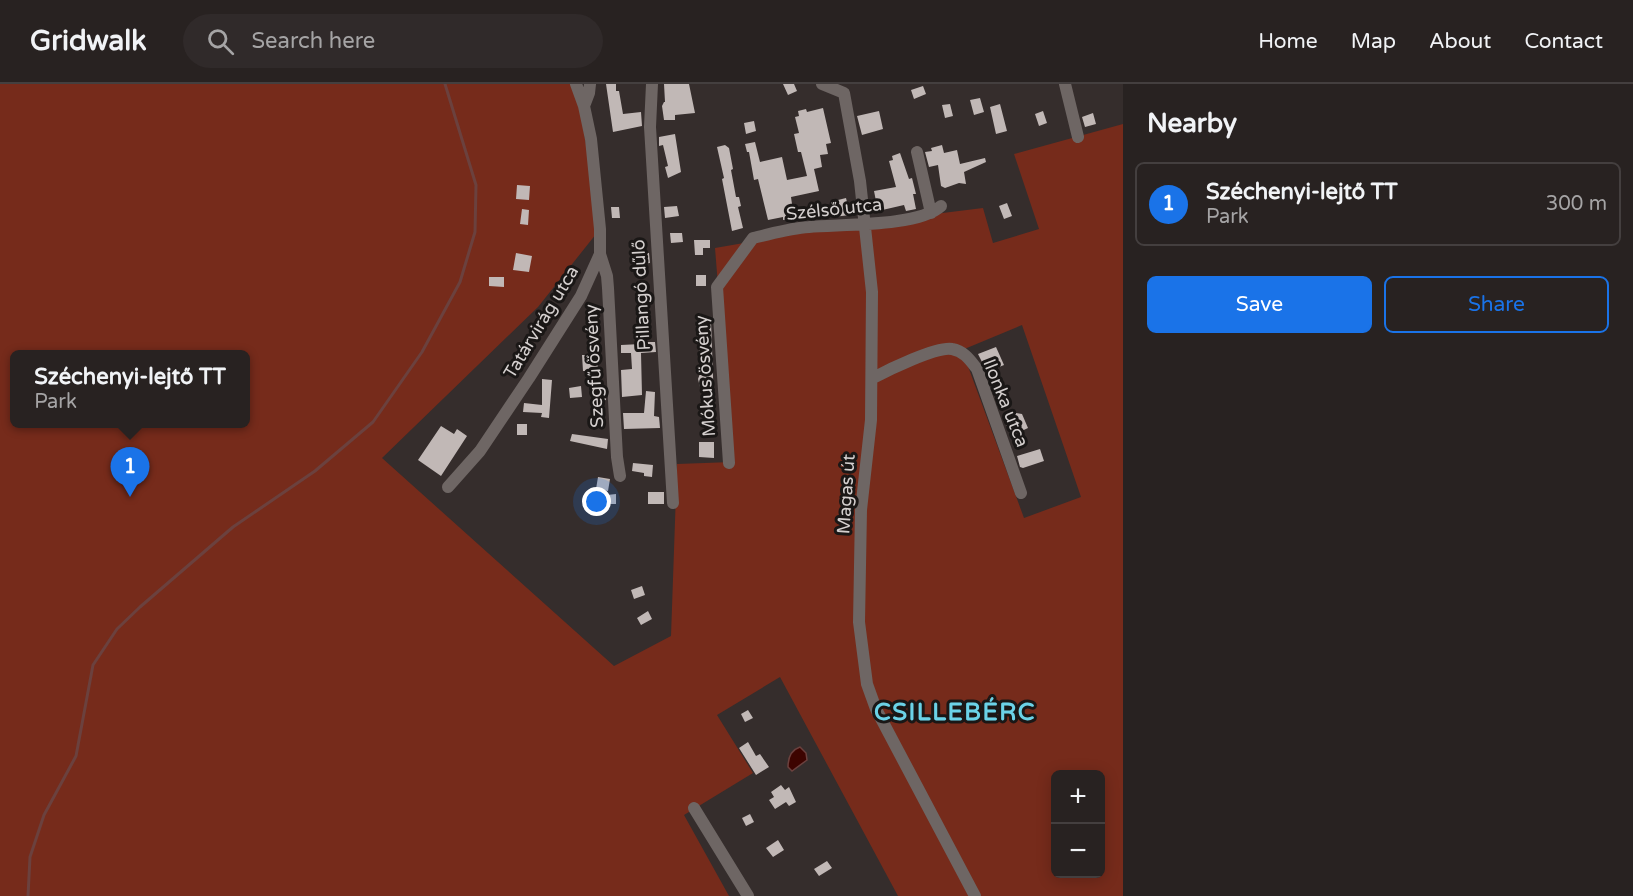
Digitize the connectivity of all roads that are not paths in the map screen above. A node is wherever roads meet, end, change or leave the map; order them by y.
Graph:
1 (576, 84) edge
2 (590, 84) edge
3 (652, 84) edge
4 (822, 84) edge
5 (1065, 84) edge
6 (584, 106) junction
7 (1078, 137) dead end
8 (917, 152) dead end
9 (865, 224) junction
10 (600, 254) junction
11 (717, 287) joint
12 (873, 378) junction
13 (729, 463) dead end
14 (620, 476) dead end
15 (448, 487) dead end
16 (1022, 493) dead end
17 (673, 503) dead end
18 (694, 808) dead end
19 (748, 896) edge
20 (975, 896) edge

1 - 6 street, Tatárvirág utca
2 - 6 street
3 - 17 street, Pillangó dűlő
4 - 9 street, Magas út
5 - 7 street
6 - 10 street, Tatárvirág utca
8 - 9 street, Szélső utca
9 - 11 street, Szélső utca
9 - 12 street, Magas út
10 - 14 street, Szegfű ösvény
10 - 15 street, Tatárvirág utca
11 - 13 street, Mókus ösvény
12 - 16 street, Ilonka utca
12 - 20 street, Magas út
18 - 19 street

